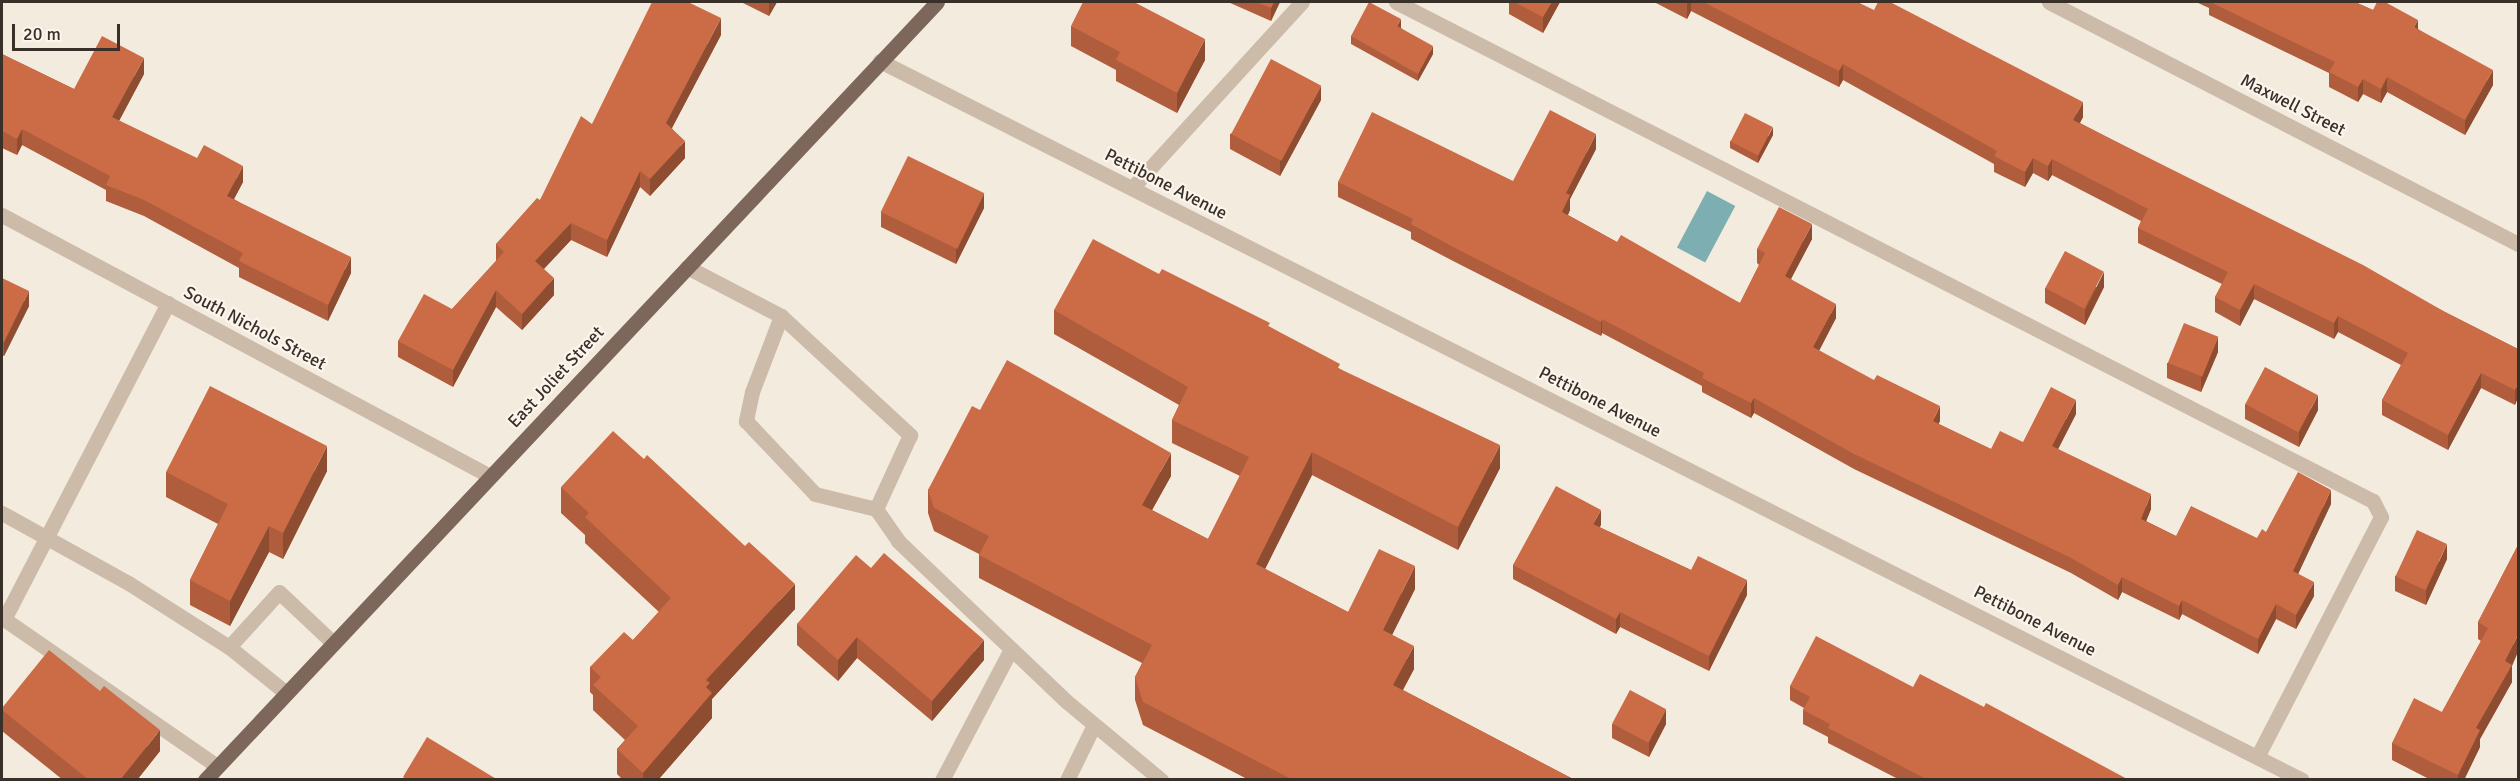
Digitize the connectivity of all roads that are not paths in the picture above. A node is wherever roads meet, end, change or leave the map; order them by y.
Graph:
1 (937, 2) edge
2 (1302, 2) edge
3 (1396, 2) edge
4 (2049, 2) edge
5 (880, 61) junction
6 (1132, 188) junction
7 (2, 215) edge
8 (2518, 244) edge
9 (687, 267) junction
10 (168, 303) junction
11 (781, 316) junction
12 (490, 476) junction
13 (876, 509) junction
14 (2, 513) edge
15 (48, 539) junction
16 (332, 642) junction
17 (229, 646) junction
18 (1011, 650) junction
19 (285, 692) junction
20 (1094, 725) junction
21 (2258, 755) junction
22 (217, 766) junction
23 (205, 780) edge
24 (942, 780) edge
25 (1067, 780) edge
26 (1161, 780) edge
27 (2302, 780) edge

1 - 5 main road, East Joliet Street
2 - 6 street
3 - 21 street
4 - 8 street, Maxwell Street
5 - 6 street, Pettibone Avenue
5 - 9 main road, East Joliet Street
6 - 21 street, Pettibone Avenue
7 - 10 street, South Nichols Street
9 - 11 street
9 - 12 main road, East Joliet Street
10 - 12 street, South Nichols Street
10 - 15 street
11 - 13 street
11 - 13 street
12 - 16 main road, East Joliet Street
13 - 18 street
14 - 15 street
15 - 17 street
15 - 22 street
16 - 17 street
16 - 19 main road, East Joliet Street
17 - 19 street
18 - 20 street
18 - 24 street
19 - 22 main road, East Joliet Street
20 - 25 street
20 - 26 street
21 - 27 street, Pettibone Avenue
22 - 23 main road, East Joliet Street

